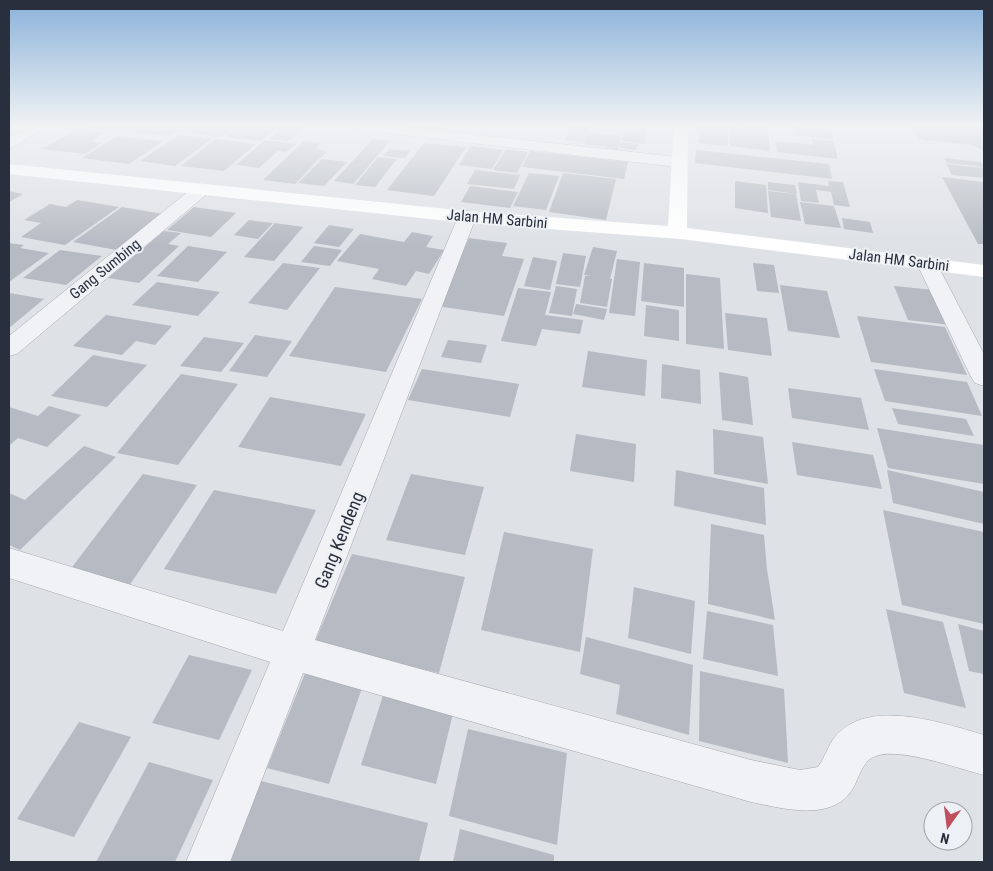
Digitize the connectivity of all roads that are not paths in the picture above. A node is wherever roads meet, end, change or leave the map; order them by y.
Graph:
1 (678, 166) edge
2 (9, 169) edge
3 (201, 190) junction
4 (468, 217) junction
5 (677, 233) junction
6 (926, 264) junction
7 (984, 271) edge
8 (9, 348) edge
9 (984, 377) edge
10 (9, 563) edge
11 (294, 652) junction
12 (984, 755) edge
13 (208, 862) edge

1 - 5 main road
2 - 3 main road, Jalan HM Sarbini
3 - 4 main road, Jalan HM Sarbini
3 - 8 street, Gang Sumbing
4 - 5 main road, Jalan HM Sarbini
4 - 11 street, Gang Kendeng
5 - 6 main road, Jalan HM Sarbini
6 - 7 main road, Jalan HM Sarbini
6 - 9 street
10 - 11 street
11 - 12 street
11 - 13 street, Gang Kendeng

